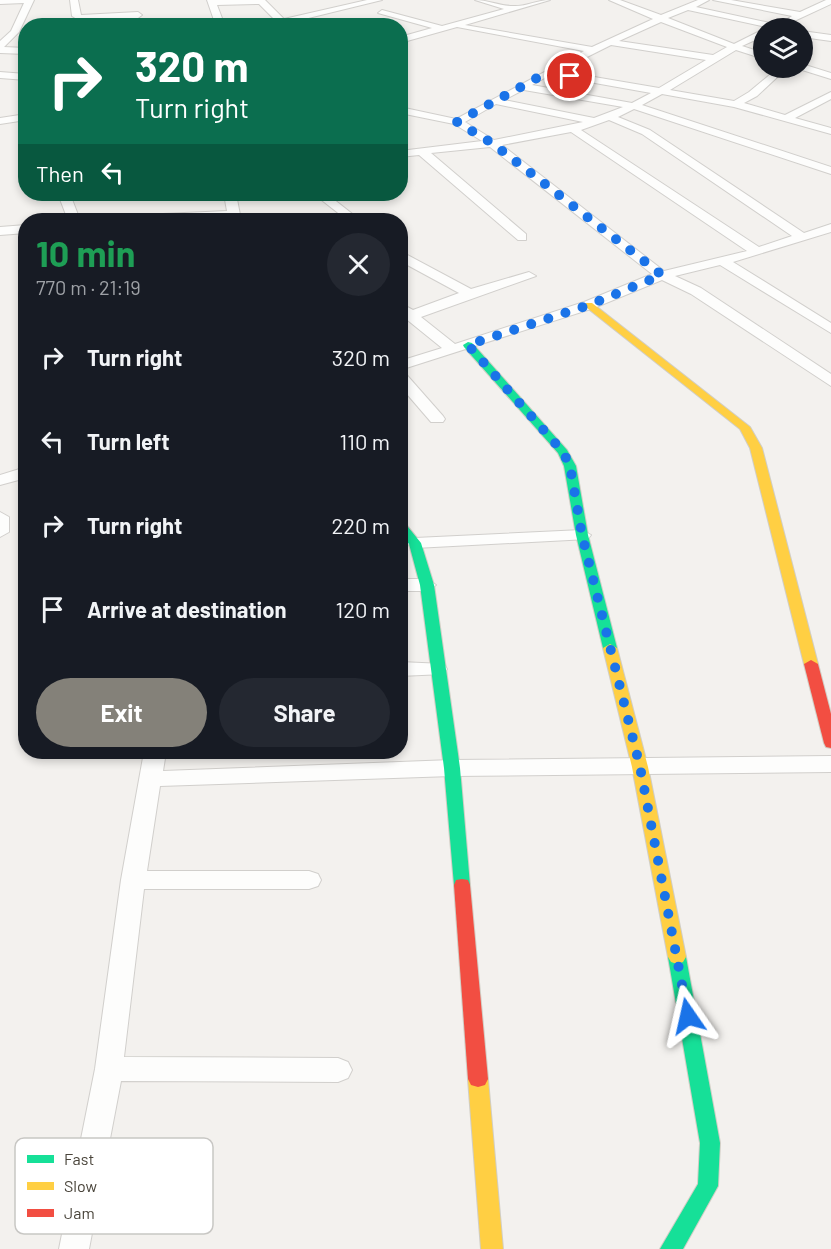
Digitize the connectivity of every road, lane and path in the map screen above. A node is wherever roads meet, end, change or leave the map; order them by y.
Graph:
1 (30, 0) edge
2 (74, 0) edge
3 (378, 0) edge
4 (479, 0) edge
5 (546, 0) edge
6 (613, 0) edge
7 (705, 0) edge
8 (717, 0) edge
9 (831, 1) edge
10 (1, 2) edge
11 (212, 2) edge
12 (676, 2) dead end
13 (689, 6) junction
14 (516, 10) junction
15 (382, 14) dead end
16 (801, 15) junction
17 (22, 18) edge
18 (80, 18) edge
19 (80, 18) edge
20 (139, 18) edge
21 (218, 18) edge
22 (278, 18) edge
23 (308, 18) edge
24 (399, 18) edge
25 (659, 18) junction
26 (795, 18) edge
27 (408, 20) edge
28 (753, 23) edge
29 (18, 26) edge
30 (456, 26) junction
31 (445, 29) junction
32 (0, 32) edge
33 (15, 32) junction
34 (813, 36) edge
35 (753, 37) edge
36 (408, 38) edge
37 (831, 38) edge
38 (609, 42) junction
39 (732, 46) junction
40 (0, 48) edge
41 (18, 50) edge
42 (593, 50) junction
43 (753, 53) edge
44 (713, 58) junction
45 (813, 70) edge
46 (548, 72) junction
47 (0, 75) edge
48 (831, 75) edge
49 (18, 76) edge
50 (771, 78) edge
51 (524, 87) junction
52 (661, 91) junction
53 (831, 95) edge
54 (494, 101) junction
55 (735, 104) junction
56 (634, 106) junction
57 (0, 111) edge
58 (408, 112) edge
59 (418, 114) junction
60 (408, 115) edge
61 (610, 117) junction
62 (13, 118) edge
63 (787, 118) junction
64 (457, 122) junction
65 (596, 122) junction
66 (573, 129) junction
67 (831, 131) edge
68 (492, 143) junction
69 (421, 151) junction
70 (408, 153) edge
71 (831, 171) edge
72 (329, 201) edge
73 (345, 213) edge
74 (831, 228) edge
75 (18, 230) edge
76 (0, 231) edge
77 (522, 237) dead end
78 (803, 238) junction
79 (757, 252) junction
80 (408, 259) edge
81 (723, 261) junction
82 (662, 275) junction
83 (529, 276) dead end
84 (470, 294) junction
85 (589, 305) junction
86 (408, 310) edge
87 (408, 313) edge
88 (831, 329) edge
89 (468, 345) junction
90 (453, 349) junction
91 (408, 363) edge
92 (831, 381) edge
93 (408, 385) edge
94 (437, 419) dead end
95 (18, 474) edge
96 (0, 480) edge
97 (0, 517) edge
98 (0, 532) edge
99 (408, 535) edge
100 (582, 535) junction
101 (415, 543) junction
102 (408, 585) edge
103 (427, 585) junction
104 (408, 669) edge
105 (437, 669) junction
106 (831, 743) edge
107 (153, 759) edge
108 (831, 764) edge
109 (640, 767) junction
110 (452, 768) junction
111 (149, 779) junction
112 (133, 880) junction
113 (309, 880) dead end
114 (109, 1069) junction
115 (338, 1070) dead end
116 (96, 1138) edge
117 (77, 1234) edge
118 (663, 1248) edge
119 (74, 1249) edge
120 (492, 1249) edge

1 - 10 street
1 - 17 street
2 - 18 street
3 - 23 street
4 - 14 street
5 - 14 street
6 - 25 street
7 - 13 street
8 - 16 street
9 - 16 street
11 - 21 street
11 - 22 street
12 - 13 street
13 - 25 street
13 - 28 street
14 - 30 street
15 - 24 street
16 - 26 street
19 - 20 street
25 - 38 street
25 - 39 street
27 - 31 street
29 - 33 street
30 - 31 street
30 - 42 street
31 - 36 street
32 - 33 street
33 - 40 street
34 - 37 street
35 - 39 street
38 - 42 street
38 - 44 street
39 - 43 street
39 - 44 street
40 - 41 street
42 - 46 street
44 - 52 street
45 - 48 street
46 - 51 street
46 - 52 street
47 - 49 street
50 - 55 street
51 - 54 street
51 - 56 street
52 - 55 street
52 - 56 street
53 - 63 street
54 - 64 street
54 - 65 street
55 - 63 street
56 - 61 street
56 - 71 street
57 - 62 street
58 - 59 street
59 - 60 street
59 - 64 street
61 - 65 street
61 - 78 street
63 - 67 street
64 - 68 street
65 - 66 street
66 - 68 street
66 - 79 street
68 - 69 street
68 - 82 street
69 - 70 street
69 - 77 street
72 - 73 street
74 - 78 street
75 - 76 street
78 - 79 street
79 - 81 street
80 - 84 street
81 - 82 street
81 - 88 street
82 - 85 street
82 - 92 street
83 - 84 street
84 - 86 street
85 - 89 street
85 - 106 street
87 - 90 street
89 - 90 street
89 - 100 street
90 - 91 street
93 - 94 street
95 - 96 street
97 - 98 street
99 - 101 street
100 - 101 street
100 - 109 street
101 - 103 street
102 - 103 street
103 - 105 street
104 - 105 street
105 - 110 street
107 - 111 street
108 - 109 street
109 - 110 street
109 - 118 street
110 - 111 street
110 - 120 street
111 - 112 street
112 - 113 street
112 - 114 street
114 - 115 street
114 - 116 street
117 - 119 street

